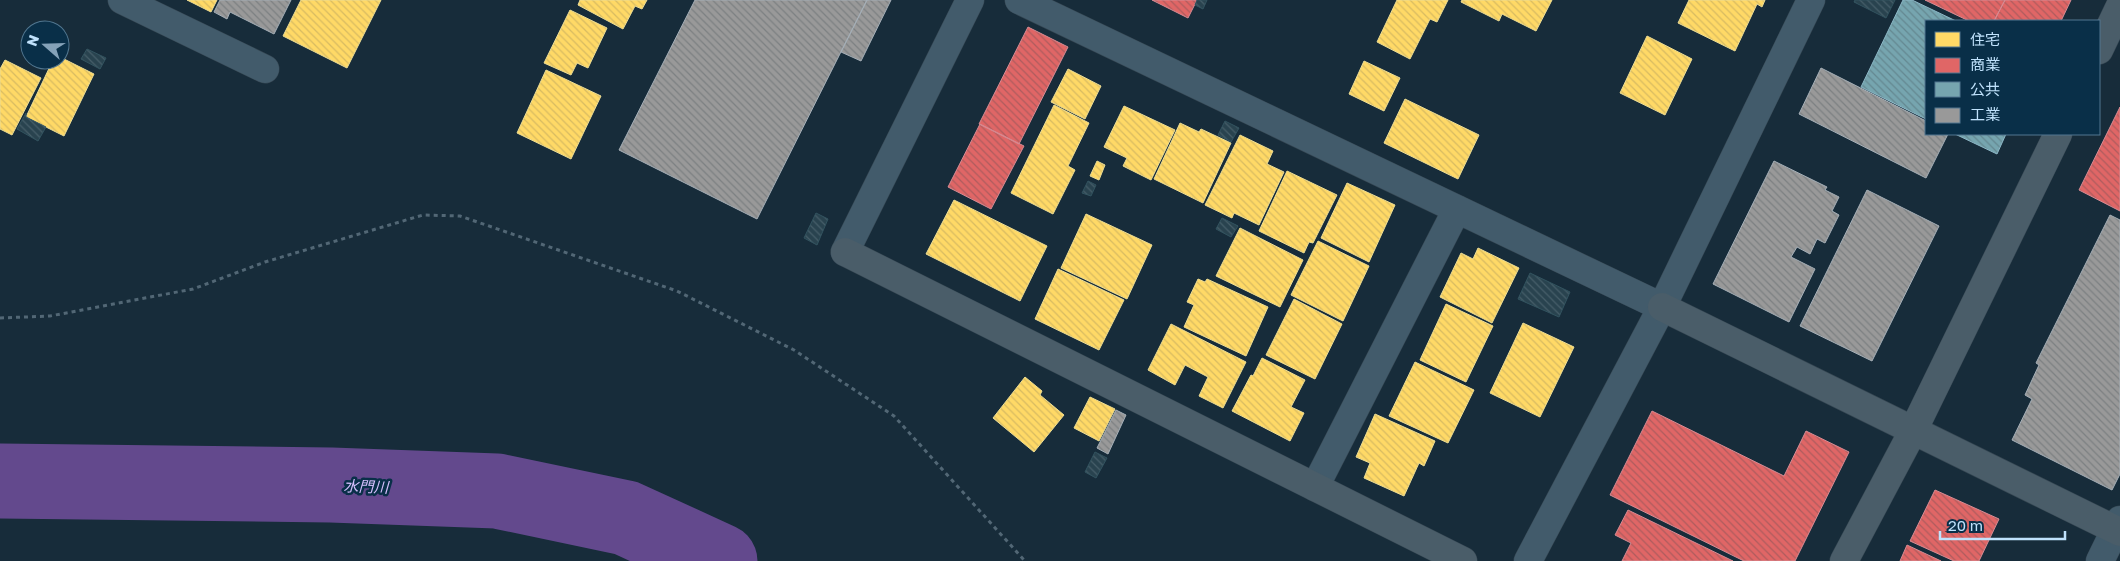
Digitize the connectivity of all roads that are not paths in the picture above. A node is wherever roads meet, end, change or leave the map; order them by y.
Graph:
1 (122, 0) edge
2 (970, 0) edge
3 (1019, 0) edge
4 (1811, 0) edge
5 (2120, 6) edge
6 (2100, 48) edge
7 (265, 69) dead end
8 (2058, 135) edge
9 (1457, 209) junction
10 (1662, 307) junction
11 (1914, 431) junction
12 (1314, 487) junction
13 (2118, 527) edge
14 (1463, 561) edge
15 (1528, 561) edge
16 (1844, 561) edge
17 (2100, 561) edge

1 - 7 street
2 - 12 street
3 - 9 street
4 - 10 street
5 - 6 street
8 - 11 street
9 - 10 street
9 - 12 street
10 - 11 street
10 - 15 street
11 - 13 street
11 - 16 street
12 - 14 street
13 - 17 street

